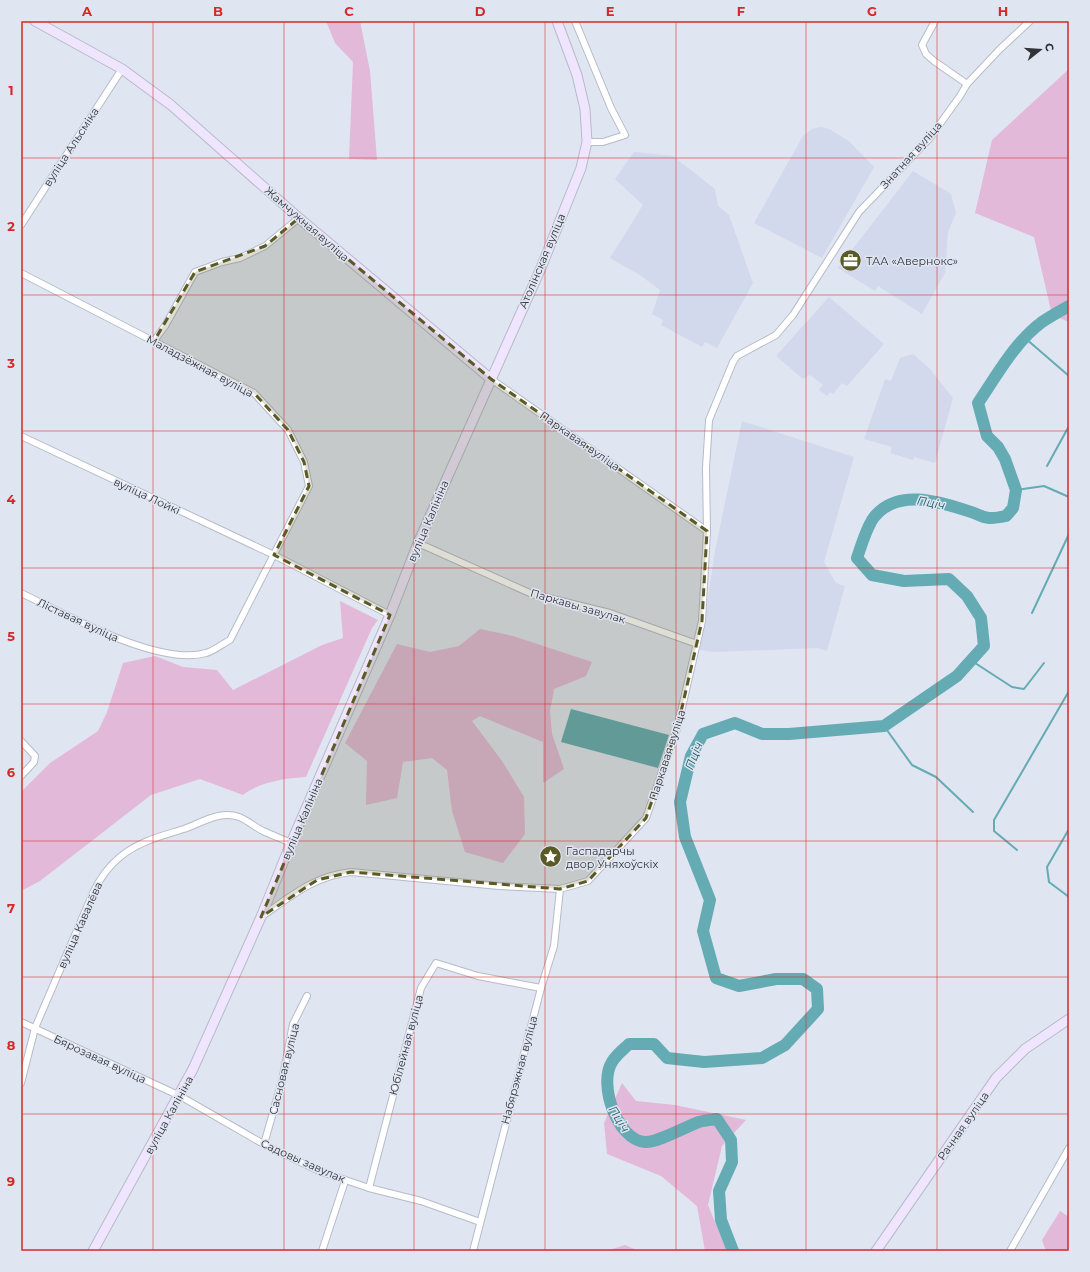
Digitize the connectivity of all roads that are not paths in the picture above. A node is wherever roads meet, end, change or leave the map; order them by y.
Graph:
1 (35, 21) edge
2 (557, 21) edge
3 (575, 21) edge
4 (935, 21) edge
5 (1030, 21) edge
6 (122, 69) junction
7 (967, 84) junction
8 (587, 142) junction
9 (299, 218) junction
10 (21, 225) edge
11 (21, 273) edge
12 (154, 341) junction
13 (491, 378) junction
14 (21, 436) edge
15 (707, 531) junction
16 (418, 543) junction
17 (274, 555) junction
18 (21, 593) edge
19 (390, 615) junction
20 (697, 644) junction
21 (21, 741) edge
22 (21, 776) edge
23 (291, 843) junction
24 (560, 889) junction
25 (261, 917) junction
26 (541, 988) junction
27 (307, 996) dead end
28 (1069, 1019) edge
29 (21, 1022) edge
30 (35, 1028) junction
31 (21, 1083) edge
32 (180, 1096) junction
33 (264, 1144) junction
34 (1068, 1151) edge
35 (345, 1180) junction
36 (369, 1188) junction
37 (480, 1222) junction
38 (93, 1251) edge
39 (322, 1251) edge
40 (473, 1251) edge
41 (876, 1251) edge
42 (1010, 1251) edge

1 - 6 street, Жамчужная вуліца
2 - 8 street, Атолінская вуліца
3 - 8 street
4 - 7 street
5 - 7 street, Знатная вуліца
6 - 9 street, Жамчужная вуліца
6 - 10 street, вуліца Альсміка
7 - 15 street, Знатная вуліца
8 - 13 street, Атолінская вуліца
9 - 12 street
9 - 13 street, Жамчужная вуліца
11 - 12 street, Маладзёжная вуліца
12 - 17 street, Маладзёжная вуліца
13 - 15 street, Паркавая вуліца
13 - 16 street, вуліца Калініна
14 - 17 street, вуліца Лойкі
15 - 20 street, Паркавая вуліца
16 - 19 street, вуліца Калініна
16 - 20 street, Паркавы завулак
17 - 18 street, Ліставая вуліца
17 - 19 street, вуліца Лойкі
19 - 23 street, вуліца Калініна
20 - 24 street, Паркавая вуліца
21 - 22 street
23 - 25 street, вуліца Калініна
23 - 30 street, вуліца Кавалёва
24 - 25 street, Паркавая вуліца
24 - 26 street, Набярэжная вуліца
25 - 32 street, вуліца Калініна
26 - 36 street, Юбілейная вуліца
26 - 37 street, Набярэжная вуліца
27 - 33 street, Сасновая вуліца
28 - 41 street, Рачная вуліца
29 - 30 street, Бярозавая вуліца
30 - 31 street, вуліца Кавалёва
30 - 32 street, Бярозавая вуліца
32 - 33 street, Садовы завулак
32 - 38 street, вуліца Калініна
33 - 35 street, Садовы завулак
34 - 42 street
35 - 36 street, Садовы завулак
35 - 39 street
36 - 37 street, Садовы завулак
37 - 40 street, Набярэжная вуліца

